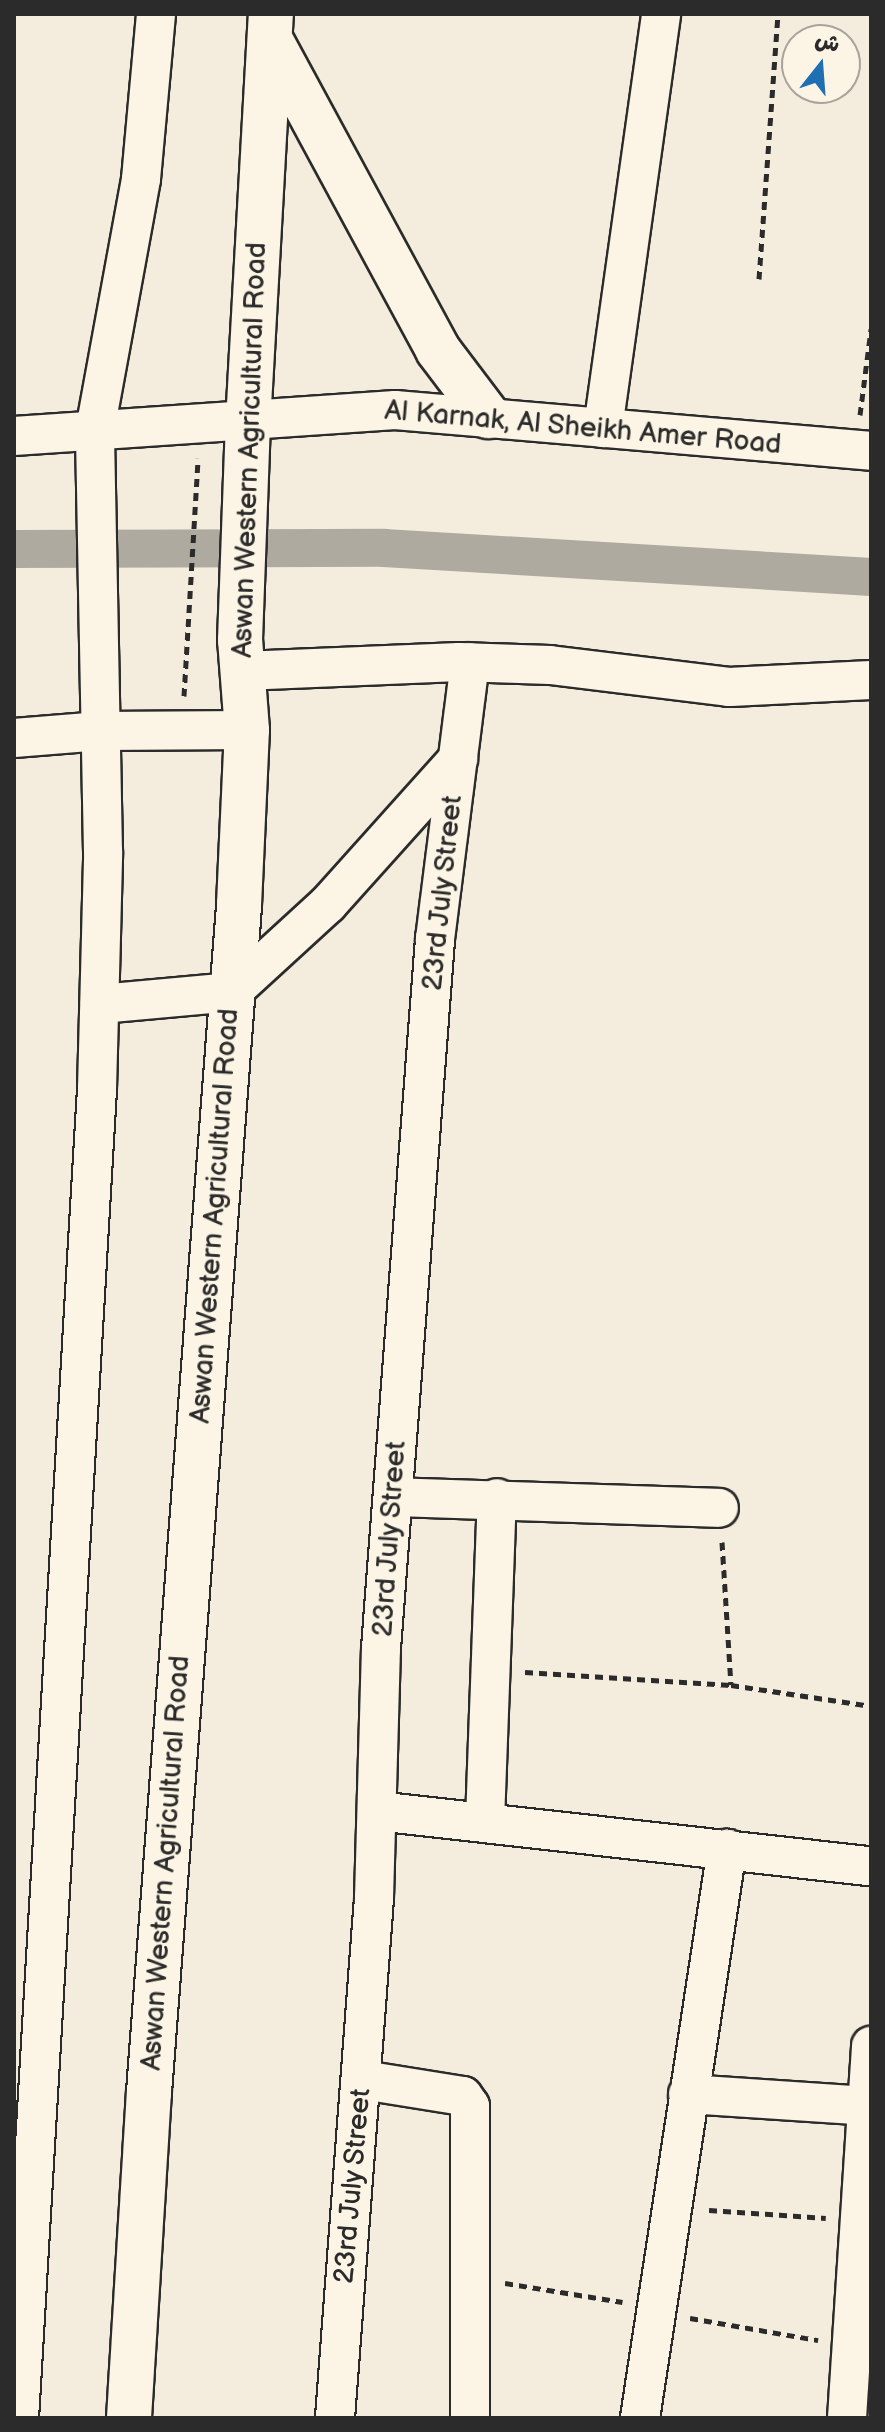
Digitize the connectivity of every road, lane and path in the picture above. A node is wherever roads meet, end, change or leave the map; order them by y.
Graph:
1 (156, 14) edge
2 (661, 14) edge
3 (778, 14) edge
4 (270, 26) edge
5 (759, 279) dead end
6 (871, 329) edge
7 (488, 416) junction
8 (248, 423) junction
9 (199, 425) junction
10 (603, 428) junction
11 (95, 430) junction
12 (14, 436) edge
13 (863, 451) edge
14 (470, 662) junction
15 (242, 671) junction
16 (871, 680) edge
17 (247, 730) junction
18 (101, 731) junction
19 (182, 731) junction
20 (14, 738) edge
21 (458, 759) junction
22 (232, 992) junction
23 (100, 1004) junction
24 (393, 1497) junction
25 (497, 1498) junction
26 (719, 1508) joint
27 (488, 1670) junction
28 (731, 1685) junction
29 (871, 1706) edge
30 (377, 1811) junction
31 (485, 1821) junction
32 (727, 1849) junction
33 (871, 1866) edge
34 (871, 2046) edge
35 (363, 2080) junction
36 (688, 2094) junction
37 (867, 2106) junction
38 (674, 2208) junction
39 (859, 2220) junction
40 (469, 2277) junction
41 (660, 2308) junction
42 (851, 2345) junction
43 (19, 2418) edge
44 (129, 2418) edge
45 (335, 2418) edge
46 (470, 2418) edge
47 (640, 2418) edge
48 (847, 2418) edge

1 - 11 street
2 - 10 street
3 - 5 path
4 - 7 main road
4 - 8 main road, Aswan Western Agricultural Road
6 - 13 path
7 - 8 street, Al Karnak, Al Sheikh Amer Road
7 - 10 street, Al Karnak, Al Sheikh Amer Road
8 - 9 street, Al Karnak, Al Sheikh Amer Road
8 - 15 main road, Aswan Western Agricultural Road
9 - 11 street, Al Karnak, Al Sheikh Amer Road
9 - 19 path
10 - 13 street, Al Karnak, Al Sheikh Amer Road
11 - 12 street, Al Karnak, Al Sheikh Amer Road
11 - 18 street
14 - 15 street
14 - 16 street
14 - 21 street, 23rd July Street
15 - 17 main road, Aswan Western Agricultural Road
17 - 19 street
17 - 22 main road, Aswan Western Agricultural Road
18 - 19 street
18 - 20 street
18 - 23 street
21 - 22 street
21 - 24 street, 23rd July Street
22 - 23 street
22 - 44 main road, Aswan Western Agricultural Road
23 - 43 street
24 - 25 street
24 - 30 street, 23rd July Street
25 - 26 street
25 - 27 street
26 - 28 path
27 - 28 path
27 - 31 street
28 - 29 path
30 - 31 street
30 - 35 street, 23rd July Street
31 - 32 street
32 - 33 street
32 - 36 street
34 - 37 street
35 - 40 street
35 - 45 street, 23rd July Street
36 - 37 street
36 - 38 street
37 - 39 street
38 - 39 path
38 - 41 street
39 - 42 street
40 - 41 path
40 - 46 street
41 - 42 path
41 - 47 street
42 - 48 street

